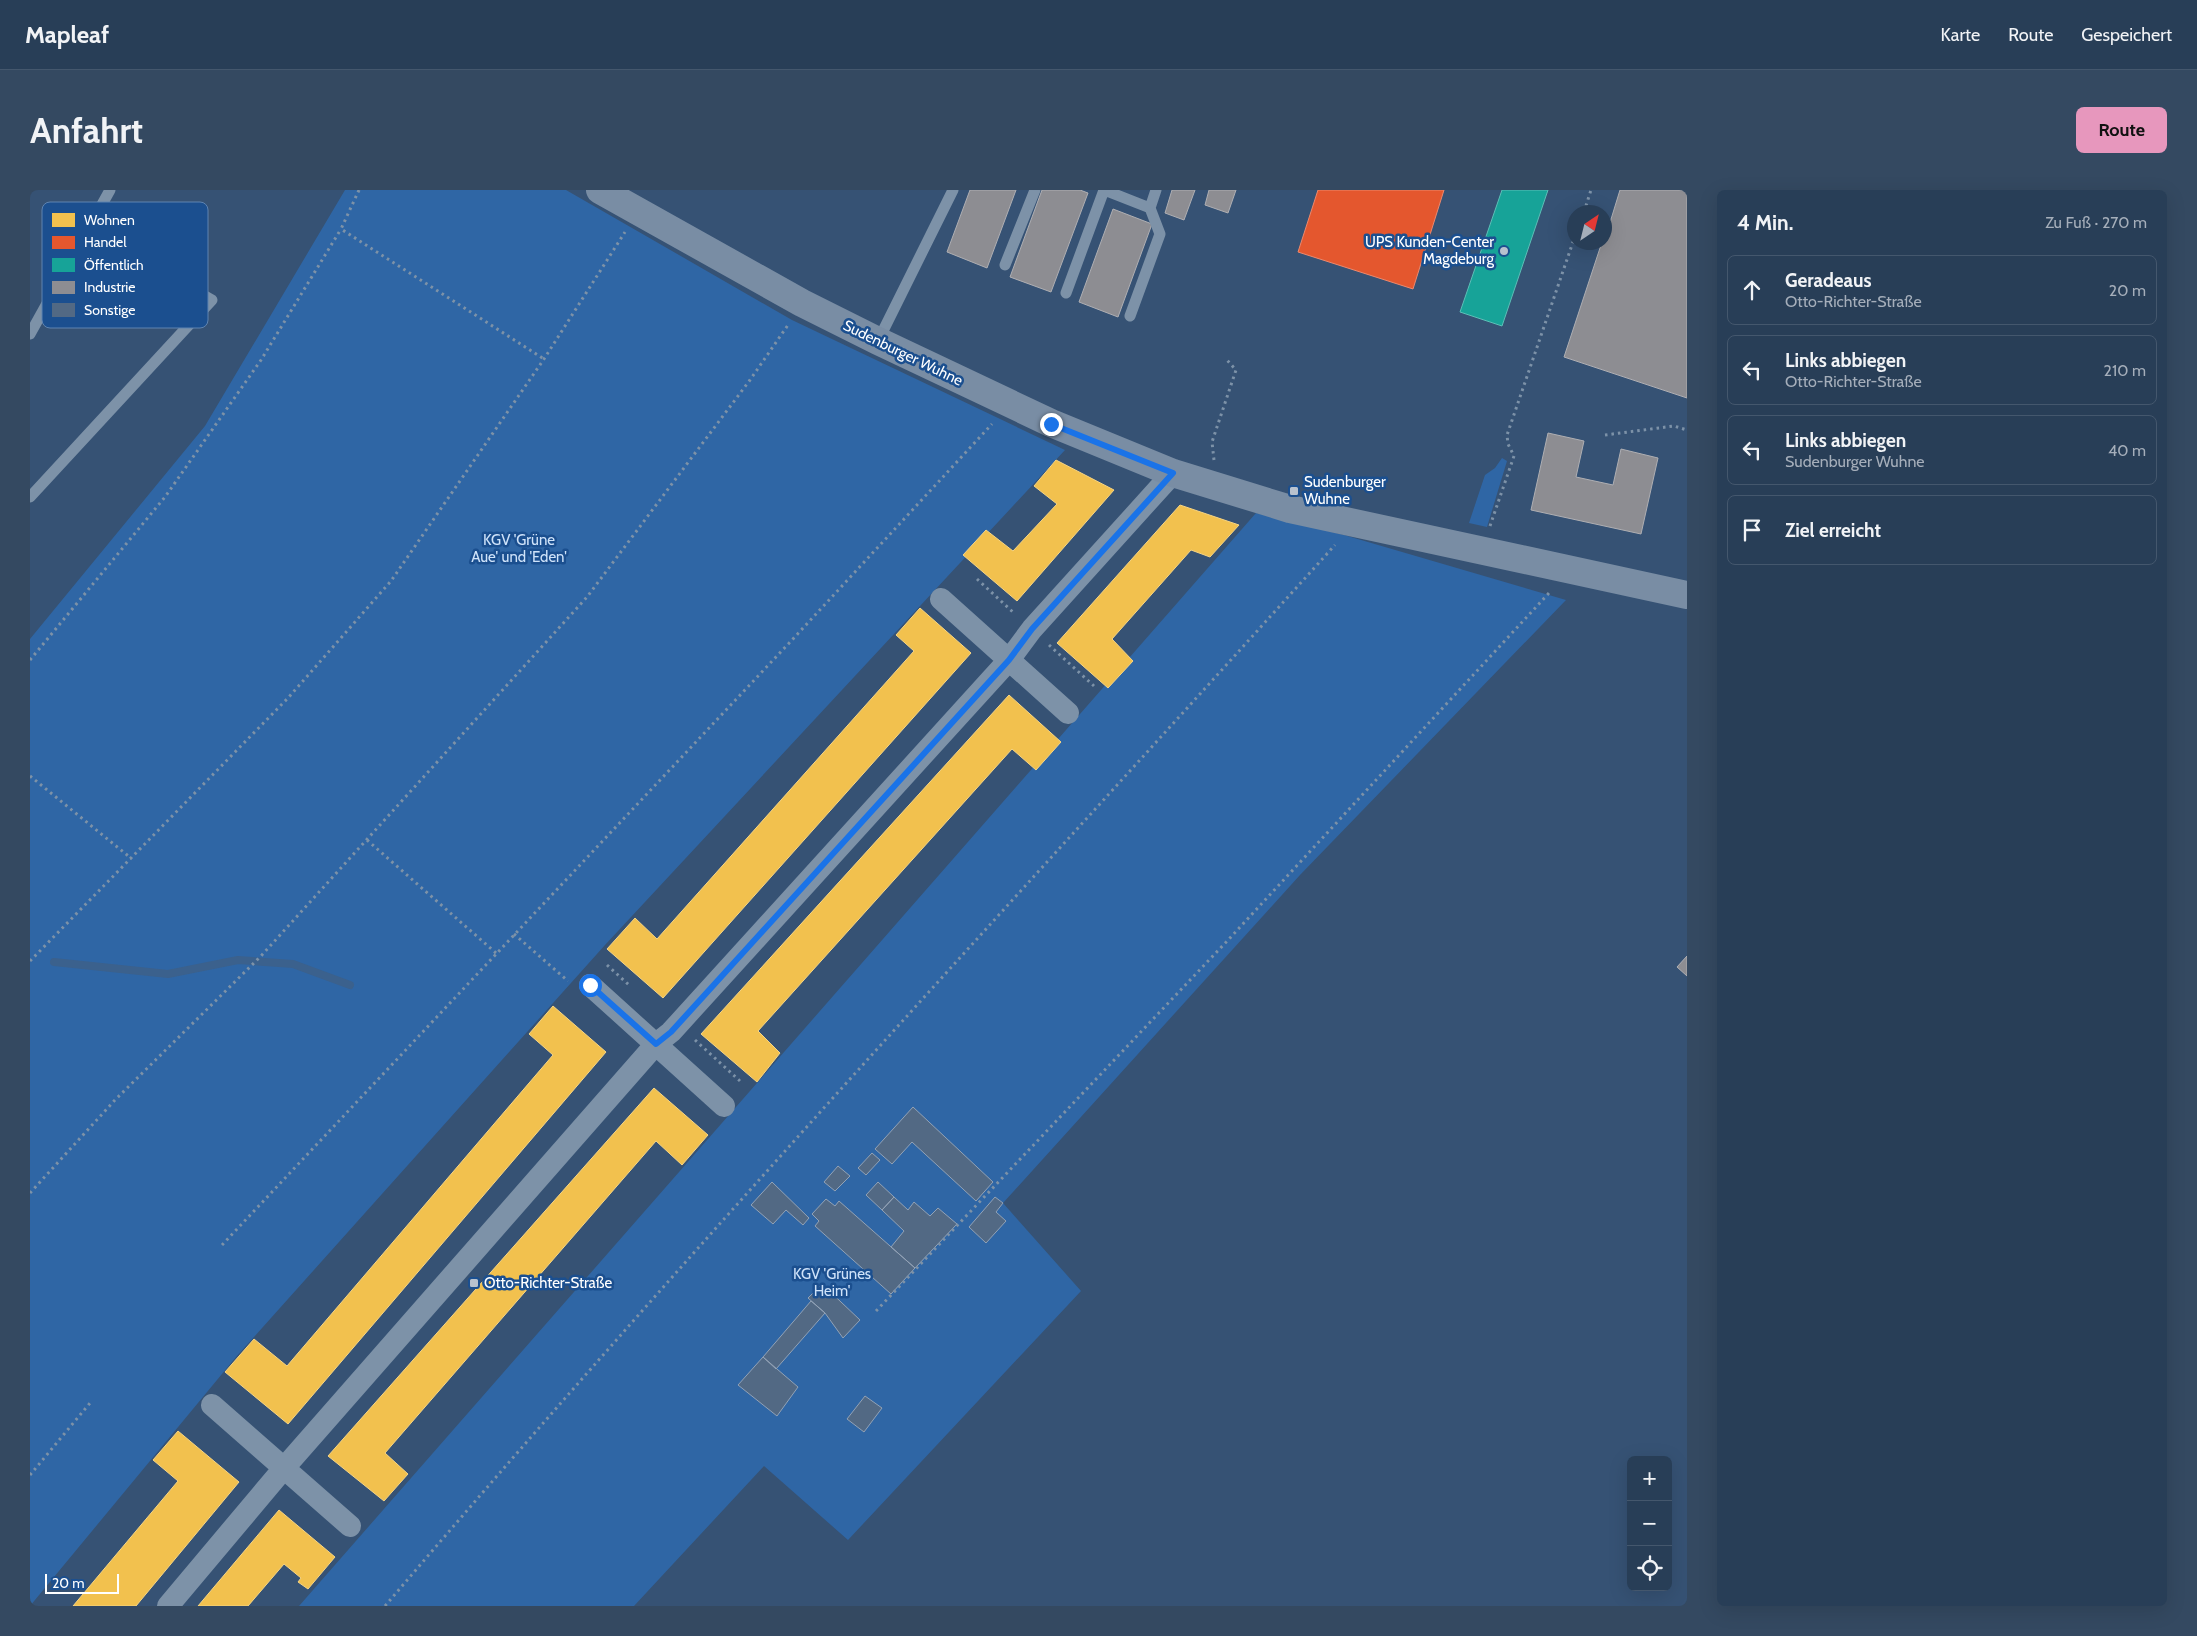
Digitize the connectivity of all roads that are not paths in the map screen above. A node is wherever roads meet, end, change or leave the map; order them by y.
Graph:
1 (110, 190) edge
2 (600, 190) edge
3 (953, 190) edge
4 (1034, 190) edge
5 (1104, 190) edge
6 (1156, 190) edge
7 (104, 202) edge
8 (1150, 208) junction
9 (1004, 265) dead end
10 (1066, 293) dead end
11 (42, 313) edge
12 (1130, 316) dead end
13 (186, 328) edge
14 (30, 334) edge
15 (878, 341) junction
16 (1173, 473) junction
17 (30, 497) edge
18 (1687, 595) edge
19 (941, 599) dead end
20 (1009, 660) junction
21 (1068, 713) dead end
22 (580, 984) road end
23 (656, 1044) junction
24 (724, 1106) dead end
25 (212, 1405) dead end
26 (284, 1468) junction
27 (350, 1526) dead end
28 (168, 1606) edge

1 - 7 lane
2 - 15 main road, Sudenburger Wuhne
3 - 15 lane
4 - 9 lane
5 - 8 lane
5 - 10 lane
6 - 8 lane
8 - 12 lane
11 - 14 lane
13 - 17 lane
15 - 16 main road, Sudenburger Wuhne
16 - 18 main road, Sudenburger Wuhne
16 - 20 street
19 - 20 street
20 - 21 street
20 - 23 street
22 - 23 street
23 - 24 street
23 - 26 street
25 - 26 street
26 - 27 street
26 - 28 street

